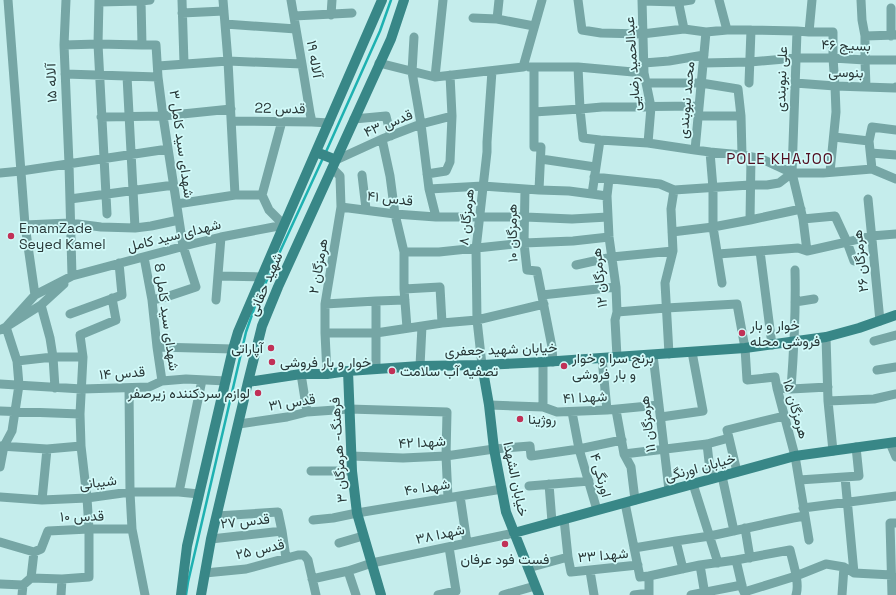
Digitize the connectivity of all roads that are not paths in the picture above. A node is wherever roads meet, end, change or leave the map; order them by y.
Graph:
1 (8, 0) edge
2 (66, 0) edge
3 (150, 0) edge
4 (182, 0) edge
5 (224, 0) edge
6 (291, 0) edge
7 (332, 0) edge
8 (382, 0) edge
9 (404, 0) edge
10 (443, 0) edge
11 (499, 0) edge
12 (542, 0) edge
13 (578, 0) edge
14 (642, 0) edge
15 (691, 0) edge
16 (719, 0) edge
17 (812, 0) edge
18 (861, 0) edge
19 (99, 1) edge
20 (141, 1) edge
21 (678, 1) edge
22 (891, 8) dead end
23 (224, 11) junction
24 (182, 13) junction
25 (352, 13) dead end
26 (331, 15) junction
27 (294, 16) junction
28 (473, 18) dead end
29 (497, 19) junction
30 (225, 24) junction
31 (534, 26) junction
32 (296, 29) junction
33 (684, 29) junction
34 (727, 30) junction
35 (751, 30) junction
36 (797, 31) junction
37 (706, 32) junction
38 (809, 32) junction
39 (642, 34) junction
40 (865, 36) junction
41 (893, 36) edge
42 (414, 37) dead end
43 (98, 44) junction
44 (64, 45) junction
45 (142, 45) junction
46 (796, 58) junction
47 (832, 58) junction
48 (703, 59) junction
49 (865, 60) junction
50 (896, 60) edge
51 (228, 61) junction
52 (750, 62) junction
53 (184, 63) junction
54 (379, 63) junction
55 (644, 63) junction
56 (302, 64) junction
57 (158, 66) junction
58 (523, 67) junction
59 (534, 67) junction
60 (578, 67) junction
61 (492, 71) junction
62 (412, 72) junction
63 (644, 73) junction
64 (65, 74) junction
65 (100, 75) junction
66 (450, 75) junction
67 (127, 76) junction
68 (158, 77) junction
69 (435, 77) junction
70 (701, 83) junction
71 (750, 83) dead end
72 (795, 83) junction
73 (646, 84) junction
74 (835, 86) junction
75 (866, 87) junction
76 (896, 90) edge
77 (651, 106) junction
78 (699, 106) junction
79 (231, 109) junction
80 (580, 109) junction
81 (534, 112) junction
82 (163, 116) junction
83 (452, 116) junction
84 (698, 116) junction
85 (741, 116) junction
86 (101, 117) junction
87 (129, 117) junction
88 (354, 119) junction
89 (232, 121) junction
90 (282, 121) junction
91 (312, 122) junction
92 (329, 123) junction
93 (421, 124) junction
94 (896, 130) edge
95 (834, 137) junction
96 (387, 138) junction
97 (600, 140) junction
98 (869, 141) junction
99 (648, 143) junction
100 (168, 149) junction
101 (695, 150) junction
102 (316, 152) junction
103 (710, 152) junction
104 (871, 153) junction
105 (131, 154) junction
106 (896, 155) edge
107 (747, 156) junction
108 (104, 159) junction
109 (541, 159) junction
110 (69, 164) junction
111 (334, 164) junction
112 (595, 167) junction
113 (872, 168) junction
114 (21, 171) junction
115 (830, 172) junction
116 (0, 173) edge
117 (792, 173) junction
118 (426, 174) junction
119 (362, 175) dead end
120 (594, 177) junction
121 (896, 178) edge
122 (609, 179) junction
123 (174, 185) junction
124 (750, 185) junction
125 (483, 186) junction
126 (429, 188) junction
127 (713, 188) junction
128 (525, 189) junction
129 (539, 190) junction
130 (674, 190) junction
131 (133, 191) junction
132 (106, 194) junction
133 (592, 194) junction
134 (236, 195) junction
135 (262, 195) junction
136 (607, 196) junction
137 (70, 198) junction
138 (868, 199) dead end
139 (177, 204) junction
140 (341, 206) junction
141 (801, 209) junction
142 (366, 210) junction
143 (107, 214) dead end
144 (395, 214) junction
145 (525, 216) junction
146 (436, 217) junction
147 (479, 217) junction
148 (608, 217) junction
149 (803, 219) junction
150 (179, 220) junction
151 (750, 220) junction
152 (70, 223) junction
153 (25, 225) junction
154 (284, 225) junction
155 (713, 227) junction
156 (135, 228) junction
157 (672, 232) junction
158 (896, 234) edge
159 (871, 236) junction
160 (221, 237) junction
161 (609, 237) junction
162 (847, 242) junction
163 (524, 243) junction
164 (183, 246) junction
165 (476, 249) junction
166 (673, 251) junction
167 (760, 251) junction
168 (807, 251) junction
169 (404, 252) junction
170 (718, 254) junction
171 (144, 257) junction
172 (612, 257) junction
173 (854, 261) dead end
174 (119, 263) junction
175 (576, 264) dead end
176 (795, 270) dead end
177 (72, 276) junction
178 (218, 276) junction
179 (262, 277) junction
180 (722, 283) dead end
181 (616, 287) junction
182 (404, 289) junction
183 (35, 295) junction
184 (112, 298) junction
185 (814, 299) dead end
186 (152, 300) junction
187 (216, 300) dead end
188 (405, 300) junction
189 (543, 300) junction
190 (376, 301) junction
191 (796, 302) junction
192 (325, 304) junction
193 (41, 305) junction
194 (666, 308) junction
195 (617, 312) junction
196 (70, 314) dead end
197 (896, 315) edge
198 (477, 320) junction
199 (880, 320) junction
200 (442, 323) junction
201 (422, 326) junction
202 (3, 328) edge
203 (407, 328) junction
204 (376, 332) junction
205 (325, 333) junction
206 (896, 335) edge
207 (826, 337) junction
208 (874, 341) dead end
209 (795, 342) junction
210 (772, 345) junction
211 (157, 347) junction
212 (745, 348) junction
213 (234, 349) junction
214 (692, 352) junction
215 (669, 354) junction
216 (653, 355) junction
217 (53, 357) junction
218 (83, 357) junction
219 (618, 357) junction
220 (602, 358) junction
221 (16, 361) junction
222 (548, 362) junction
223 (482, 365) junction
224 (420, 366) junction
225 (896, 367) edge
226 (376, 369) junction
227 (877, 370) dead end
228 (348, 371) junction
229 (302, 374) junction
230 (327, 374) junction
231 (202, 380) junction
232 (226, 380) junction
233 (162, 381) junction
234 (248, 382) junction
235 (0, 384) edge
236 (19, 386) junction
237 (828, 387) junction
238 (55, 388) junction
239 (128, 388) junction
240 (777, 388) junction
241 (82, 389) junction
242 (791, 389) junction
243 (895, 397) edge
244 (828, 401) junction
245 (489, 405) junction
246 (659, 405) junction
247 (543, 407) junction
248 (349, 409) junction
249 (612, 410) junction
250 (0, 411) edge
251 (15, 411) junction
252 (307, 412) junction
253 (572, 412) junction
254 (80, 414) junction
255 (784, 416) junction
256 (661, 417) junction
257 (239, 424) junction
258 (728, 438) junction
259 (622, 440) junction
260 (893, 443) edge
261 (706, 444) junction
262 (2, 446) edge
263 (81, 446) junction
264 (856, 447) junction
265 (494, 448) junction
266 (47, 449) junction
267 (579, 449) junction
268 (664, 449) junction
269 (833, 451) junction
270 (624, 454) junction
271 (351, 456) junction
272 (446, 456) junction
273 (795, 456) junction
274 (896, 457) edge
275 (0, 467) edge
276 (311, 471) dead end
277 (352, 471) junction
278 (737, 472) junction
279 (722, 476) junction
280 (844, 477) junction
281 (711, 479) junction
282 (799, 480) junction
283 (589, 481) junction
284 (549, 484) junction
285 (693, 484) junction
286 (529, 486) dead end
287 (502, 489) junction
288 (669, 490) junction
289 (130, 492) junction
290 (179, 492) junction
291 (199, 494) junction
292 (460, 496) junction
293 (896, 496) edge
294 (0, 497) edge
295 (87, 498) junction
296 (448, 498) junction
297 (42, 500) junction
298 (630, 501) junction
299 (847, 502) junction
300 (597, 510) junction
301 (804, 512) junction
302 (357, 513) junction
303 (217, 516) junction
304 (564, 519) junction
305 (313, 520) dead end
306 (552, 522) junction
307 (896, 523) edge
308 (745, 528) junction
309 (89, 529) junction
310 (132, 529) junction
311 (282, 531) junction
312 (734, 531) junction
313 (514, 533) junction
314 (363, 536) junction
315 (710, 536) junction
316 (211, 539) junction
317 (809, 540) dead end
318 (676, 541) junction
319 (0, 542) edge
320 (339, 543) dead end
321 (467, 543) junction
322 (449, 547) junction
323 (634, 548) junction
324 (34, 552) junction
325 (568, 557) junction
326 (286, 558) junction
327 (750, 558) junction
328 (736, 560) junction
329 (372, 563) junction
330 (718, 563) junction
331 (638, 565) junction
332 (700, 565) junction
333 (844, 567) junction
334 (528, 568) junction
335 (683, 569) junction
336 (590, 571) junction
337 (348, 572) junction
338 (205, 573) junction
339 (854, 573) junction
340 (892, 575) junction
341 (649, 576) junction
342 (796, 576) junction
343 (31, 578) junction
344 (62, 579) junction
345 (312, 579) junction
346 (0, 584) edge
347 (23, 585) junction
348 (537, 590) edge
349 (744, 591) edge
350 (649, 594) edge
351 (705, 594) edge
352 (22, 595) edge
353 (61, 595) edge
354 (145, 595) edge
355 (181, 595) edge
356 (201, 595) edge
357 (316, 595) edge
358 (356, 595) edge
359 (381, 595) edge
360 (438, 595) edge
361 (503, 595) edge
362 (594, 595) edge
363 (634, 595) edge
364 (691, 595) edge
365 (796, 595) edge
366 (842, 595) edge
367 (892, 595) edge

1 - 114 street
2 - 44 street, آلاله ۱۵
3 - 20 street
4 - 24 street
5 - 23 street
6 - 27 street, آلاله ۱۹
7 - 26 street
8 - 92 main road, شهید حقانی
9 - 54 main road, شهید حقانی
10 - 69 street
11 - 29 street
12 - 31 street
13 - 39 street
14 - 21 street
14 - 39 street, عبدالحمید رضایی
15 - 21 street
16 - 34 street
17 - 38 street
18 - 40 street
19 - 20 street
19 - 43 street
20 - 45 street
21 - 33 street
22 - 41 street
23 - 24 street
23 - 30 street
24 - 53 street
25 - 26 street
26 - 27 street
27 - 32 street, آلاله ۱۹
28 - 29 street
29 - 31 street
30 - 32 street
30 - 51 street
31 - 58 street
32 - 56 street, آلاله ۱۹
33 - 37 street
33 - 39 street
34 - 35 street
34 - 37 street
35 - 36 street
35 - 52 street
36 - 38 street, علی نبوبندی
36 - 46 street, علی نبوبندی
37 - 48 street, محمد نبوبندی
38 - 47 street, علی نبوبندی
39 - 55 street, عبدالحمید رضایی
40 - 41 street
40 - 49 street
42 - 62 street
43 - 44 street
43 - 45 street
43 - 65 street
44 - 64 street, آلاله ۱۵
45 - 57 street, شهدای سید کامل ۳
46 - 47 street, بسیج ۴۶
46 - 52 street, بسیج ۴۶
46 - 72 street, علی نبوبندی
47 - 49 street, بسیج ۴۶
47 - 74 street
48 - 52 street, بسیج ۴۶
48 - 55 street, بسیج ۴۶
48 - 70 street, محمد نبوبندی
49 - 50 street, بسیج ۴۶
49 - 75 street
51 - 53 street
51 - 56 street
51 - 79 street
52 - 71 street
53 - 57 street
54 - 62 street
54 - 88 main road, شهید حقانی
55 - 63 street, عبدالحمید رضایی
56 - 91 street, آلاله ۱۹
57 - 68 street, شهدای سید کامل ۳
58 - 59 street
58 - 61 street
59 - 60 street
59 - 81 street
60 - 63 street
60 - 80 street
61 - 66 street
61 - 125 street, هرمزگان ۸
62 - 69 street
62 - 93 street
63 - 73 street, عبدالحمید رضایی
64 - 65 street
64 - 110 street, آلاله ۱۵
65 - 67 street
65 - 86 street
66 - 69 street
66 - 83 street
67 - 68 street
67 - 87 street
68 - 82 street, شهدای سید کامل ۳
70 - 73 street
70 - 78 street, محمد نبوبندی
70 - 85 street
72 - 74 street, بنوسی
72 - 117 street, علی نبوبندی
73 - 77 street, عبدالحمید رضایی
74 - 75 street, بنوسی
74 - 95 street
75 - 76 street, بنوسی
77 - 78 street
77 - 80 street
77 - 99 street, عبدالحمید رضایی
78 - 84 street, محمد نبوبندی
79 - 82 street
79 - 89 street
80 - 81 street
80 - 97 street
81 - 109 street
82 - 87 street
82 - 100 street, شهدای سید کامل ۳
83 - 93 street, قدس ۴۳
83 - 118 street
84 - 85 street
84 - 101 street, محمد نبوبندی
85 - 107 street
86 - 87 street
86 - 108 street
87 - 105 street
88 - 96 street
88 - 111 main road, شهید حقانی
89 - 90 street, قدس 22
89 - 134 street
90 - 91 street, قدس 22
90 - 135 street
91 - 92 street, قدس 22
92 - 102 main road, شهید حقانی
93 - 96 street, قدس ۴۳
93 - 118 street
94 - 98 street
95 - 98 street
95 - 115 street
96 - 111 street, قدس ۴۳
96 - 144 street
97 - 99 street
97 - 112 street
98 - 104 street
99 - 101 street
100 - 105 street
100 - 123 street, شهدای سید کامل ۳
101 - 103 street, محمد نبوبندی
102 - 111 main road
102 - 154 main road, شهید حقانی
103 - 107 street, محمد نبوبندی
103 - 127 street
104 - 106 street
104 - 113 street
105 - 108 street
105 - 131 street
107 - 117 street, محمد نبوبندی
107 - 124 street
108 - 110 street
108 - 132 street
109 - 112 street
109 - 129 street
110 - 114 street
110 - 137 street, آلاله ۱۵
111 - 140 street, هرمزگان ۲
111 - 234 main road, شهید حقانی
112 - 120 street
113 - 115 street
113 - 121 street
114 - 116 street
114 - 153 street
115 - 117 street
117 - 124 street
117 - 141 street, علی نبوبندی
118 - 126 street
119 - 142 street
120 - 122 street
120 - 133 street
122 - 130 street
122 - 136 street, هرمزگان ۱۲
123 - 131 street
123 - 139 street, شهدای سید کامل ۳
124 - 127 street
124 - 151 street
125 - 126 street
125 - 128 street
125 - 147 street, هرمزگان ۸
126 - 146 street
127 - 130 street
127 - 155 street
128 - 129 street
128 - 145 street, هرمزگان ۱۰
129 - 133 street
130 - 157 street
131 - 132 street
131 - 156 street
132 - 137 street
132 - 143 street
133 - 136 street
134 - 135 street
134 - 139 street
135 - 154 street
136 - 148 street, هرمزگان ۱۲
137 - 152 street, آلاله ۱۵
138 - 159 street, هرمزگان ۲۶
139 - 150 street, شهدای سید کامل ۳
140 - 142 street, قدس ۴۱
140 - 192 street, هرمزگان ۲
141 - 149 street, علی نبوبندی
141 - 151 street
142 - 144 street, قدس ۴۱
144 - 146 street, قدس ۴۱
144 - 169 street
145 - 147 street, قدس ۴۱
145 - 148 street, قدس ۴۱
145 - 163 street, هرمزگان ۱۰
146 - 147 street, قدس ۴۱
147 - 165 street, هرمزگان ۸
148 - 161 street, هرمزگان ۱۲
149 - 162 street
149 - 168 street, علی نبوبندی
150 - 156 street
150 - 164 street, شهدای سید کامل ۳
151 - 155 street
152 - 153 street
152 - 156 street
152 - 177 street, آلاله ۱۵
153 - 183 street
154 - 160 street, شهدای سید کامل
154 - 179 main road, شهید حقانی
155 - 157 street
155 - 170 street
157 - 166 street
158 - 159 street
159 - 162 street
159 - 199 street, هرمزگان ۲۶
160 - 164 street, شهدای سید کامل
160 - 178 street
161 - 163 street
161 - 172 street, هرمزگان ۱۲
162 - 168 street
162 - 173 street
163 - 165 street
163 - 189 street, هرمزگان ۱۰
164 - 171 street, شهدای سید کامل
164 - 186 street, شهدای سید کامل ۳
165 - 169 street
165 - 198 street, هرمزگان ۸
166 - 172 street
166 - 194 street
167 - 168 street
167 - 170 street
167 - 210 street
169 - 182 street
170 - 180 street
171 - 174 street, شهدای سید کامل
171 - 186 street, شهدای سید کامل 8
172 - 175 street
172 - 181 street, هرمزگان ۱۲
174 - 177 street, شهدای سید کامل
174 - 184 street
176 - 191 street
177 - 183 street, شهدای سید کامل
177 - 193 street, شهدای سید کامل
178 - 179 street
178 - 187 street
179 - 213 main road, شهید حقانی
181 - 189 street
181 - 195 street, هرمزگان ۱۲
182 - 188 street
182 - 200 street
183 - 202 street, شهدای سید کامل
184 - 196 street
184 - 218 street
185 - 191 street
186 - 211 street, شهدای سید کامل 8
188 - 190 street
188 - 203 street
189 - 198 street
189 - 222 street, هرمزگان ۱۰
190 - 192 street
190 - 204 street
191 - 209 street
192 - 205 street, هرمزگان ۲
193 - 202 street, شهدای سید کامل
193 - 217 street
194 - 195 street
194 - 212 street
194 - 215 street
195 - 219 street, هرمزگان ۱۲
197 - 199 main road, خیابان شهید جعفری
198 - 200 street
198 - 223 street, هرمزگان ۸
199 - 207 main road, خیابان شهید جعفری
200 - 201 street
201 - 203 street
201 - 224 street
202 - 221 street
203 - 204 street
204 - 205 street
204 - 226 street
205 - 230 street, هرمزگان ۲
206 - 208 street
207 - 209 main road, خیابان شهید جعفری
207 - 237 street
209 - 210 main road, خیابان شهید جعفری
209 - 242 street
210 - 212 main road, خیابان شهید جعفری
211 - 213 street
211 - 233 street, شهدای سید کامل 8
212 - 214 main road, خیابان شهید جعفری
212 - 240 street, هرمزگان ۱۵
213 - 232 main road, شهید حقانی
214 - 215 main road, خیابان شهید جعفری
214 - 256 street
215 - 216 main road, خیابان شهید جعفری
216 - 219 main road, خیابان شهید جعفری
216 - 246 street, هرمزگان ۱۱
217 - 218 street
217 - 221 street
217 - 238 street
218 - 241 street
219 - 220 main road, خیابان شهید جعفری
220 - 222 main road, خیابان شهید جعفری
220 - 249 street
221 - 236 street
222 - 223 main road, خیابان شهید جعفری
222 - 247 street, هرمزگان ۱۰
223 - 224 main road, خیابان شهید جعفری
223 - 245 main road, خیابان الشهدا
224 - 226 main road, خیابان شهید جعفری
225 - 227 street
226 - 228 main road, خیابان شهید جعفری
228 - 230 main road, خیابان شهید جعفری
228 - 248 main road, فرهنگ- هرمزگان ۳
229 - 230 main road, خیابان شهید جعفری
229 - 234 main road, خیابان شهید جعفری
229 - 252 street
231 - 232 street, قدس ۱۴
231 - 233 street, قدس ۱۴
231 - 290 street
232 - 291 main road, شهید حقانی
233 - 239 street, قدس ۱۴
234 - 257 main road, شهید حقانی
235 - 236 street, قدس ۱۴
236 - 238 street, قدس ۱۴
236 - 251 street
237 - 242 street
237 - 244 street
238 - 241 street, قدس ۱۴
239 - 241 street, قدس ۱۴
239 - 289 street
240 - 242 street
240 - 255 street, هرمزگان ۱۵
241 - 254 street
243 - 244 street
244 - 269 street
245 - 247 street, شهدا ۴۱
245 - 265 main road, خیابان الشهدا
246 - 249 street, شهدا ۴۱
246 - 256 street, هرمزگان ۱۱
247 - 253 street, شهدا ۴۱
248 - 252 street, قدس ۳۱
248 - 271 main road, فرهنگ- هرمزگان ۳
248 - 272 street, قدس ۳۱
249 - 253 street, شهدا ۴۱
249 - 259 street
250 - 251 street
251 - 254 street
251 - 262 street
252 - 257 street, قدس ۳۱
253 - 267 street, اورنگی ۴
254 - 263 street
255 - 258 street
255 - 273 street, هرمزگان ۱۵
256 - 268 street, هرمزگان ۱۱
257 - 303 main road, شهید حقانی
258 - 261 street
258 - 278 street
259 - 267 street
259 - 270 street
260 - 264 main road, خیابان اورنگی
260 - 274 street
261 - 268 street
261 - 281 street
262 - 266 street
262 - 275 street
263 - 266 street
263 - 295 street
264 - 269 main road, خیابان اورنگی
264 - 280 street
265 - 267 street, شهدا ۴۲
265 - 272 street, شهدا ۴۲
265 - 287 main road, خیابان الشهدا
266 - 297 street
267 - 283 street, اورنگی ۴
268 - 270 street
268 - 288 street, هرمزگان ۱۱
269 - 273 main road, خیابان اورنگی
270 - 298 street
271 - 272 street, شهدا ۴۲
271 - 277 main road, فرهنگ- هرمزگان ۳
272 - 296 street
273 - 278 main road, خیابان اورنگی
273 - 282 street, هرمزگان ۱۵
276 - 277 street
277 - 302 main road, فرهنگ- هرمزگان ۳
278 - 279 main road, خیابان اورنگی
279 - 281 main road, خیابان اورنگی
279 - 312 street
280 - 282 street
280 - 299 street
281 - 285 main road, خیابان اورنگی
282 - 301 street, هرمزگان ۱۵
283 - 284 street
283 - 300 street, اورنگی ۴
284 - 286 street
284 - 306 street
285 - 288 main road, خیابان اورنگی
285 - 315 street
287 - 292 street, شهدا ۴۰
287 - 313 main road, خیابان الشهدا
288 - 298 main road, خیابان اورنگی
289 - 290 street, شیبانی
289 - 295 street, شیبانی
289 - 310 street
290 - 291 street, شیبانی
291 - 355 main road, شهید حقانی
292 - 296 street, شهدا ۴۰
292 - 321 street
293 - 299 street
294 - 297 street, شیبانی
295 - 297 street, شیبانی
295 - 309 street
296 - 302 street, شهدا ۴۰
298 - 300 main road, خیابان اورنگی
298 - 323 street
299 - 301 street
299 - 339 street
300 - 304 main road, خیابان اورنگی
301 - 308 street
301 - 317 street, هرمزگان ۱۵
302 - 305 street, شهدا ۴۰
302 - 314 main road, فرهنگ- هرمزگان ۳
303 - 311 street
303 - 316 main road, شهید حقانی
304 - 306 main road, خیابان اورنگی
304 - 325 street
306 - 313 main road, خیابان اورنگی
307 - 340 street
308 - 312 street
308 - 327 street
309 - 310 street, قدس ۱۰
309 - 324 street, قدس ۱۰
309 - 344 street
310 - 354 street
311 - 316 street, قدس ۲۷
311 - 326 street
312 - 315 street
313 - 321 street, شهدا ۳۸
313 - 334 main road, خیابان الشهدا
314 - 320 street
314 - 329 main road, فرهنگ- هرمزگان ۳
315 - 318 street
315 - 330 street
316 - 338 main road, شهید حقانی
318 - 323 street
318 - 335 street
319 - 324 street
321 - 322 street, شهدا ۳۸
322 - 329 street, شهدا ۳۸
322 - 360 street
323 - 331 street
324 - 343 street
325 - 334 street
325 - 336 street, شهدا ۳۳
326 - 338 street, قدس ۲۵
326 - 345 street, قدس ۲۵
327 - 328 street
327 - 342 street
328 - 330 street
328 - 349 street
329 - 337 street, شهدا ۳۸
329 - 359 main road, فرهنگ- هرمزگان ۳
330 - 332 street
331 - 336 street, شهدا ۳۳
331 - 341 street
332 - 335 street
332 - 351 street
333 - 339 street
333 - 342 street
333 - 366 street
334 - 348 main road, خیابان الشهدا
335 - 341 street
336 - 362 street
337 - 345 street, شهدا ۳۸
337 - 358 street
338 - 356 main road, شهید حقانی
339 - 340 street
340 - 367 street
341 - 350 street
342 - 349 street
342 - 365 street
343 - 344 street
343 - 347 street
344 - 353 street
345 - 357 street, قدس ۲۵
346 - 347 street
347 - 352 street
348 - 361 street
349 - 351 street
350 - 363 street
351 - 364 street

